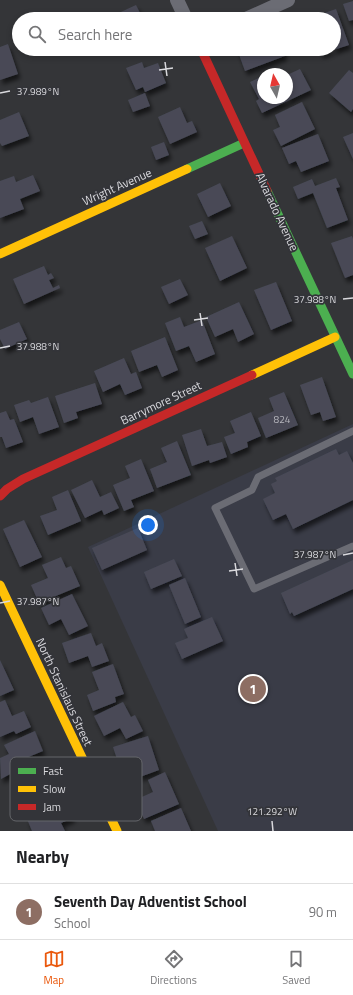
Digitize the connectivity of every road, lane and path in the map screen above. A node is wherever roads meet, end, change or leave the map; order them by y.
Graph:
1 (177, 0) edge
2 (288, 0) edge
3 (183, 12) edge
4 (261, 12) edge
5 (204, 56) edge
6 (244, 143) junction
7 (0, 254) edge
8 (335, 337) junction
9 (353, 374) edge
10 (353, 431) edge
11 (0, 496) edge
12 (353, 546) edge
13 (0, 585) edge
14 (82, 757) edge
15 (112, 821) edge
16 (117, 831) edge

1 - 3 street
2 - 4 street
5 - 6 street, Alvarado Avenue
6 - 7 street, Wright Avenue
6 - 8 street, Alvarado Avenue
8 - 9 street, Alvarado Avenue
8 - 11 street, Barrymore Street
10 - 12 lane
13 - 14 street, North Stanislaus Street
15 - 16 street, North Stanislaus Street

